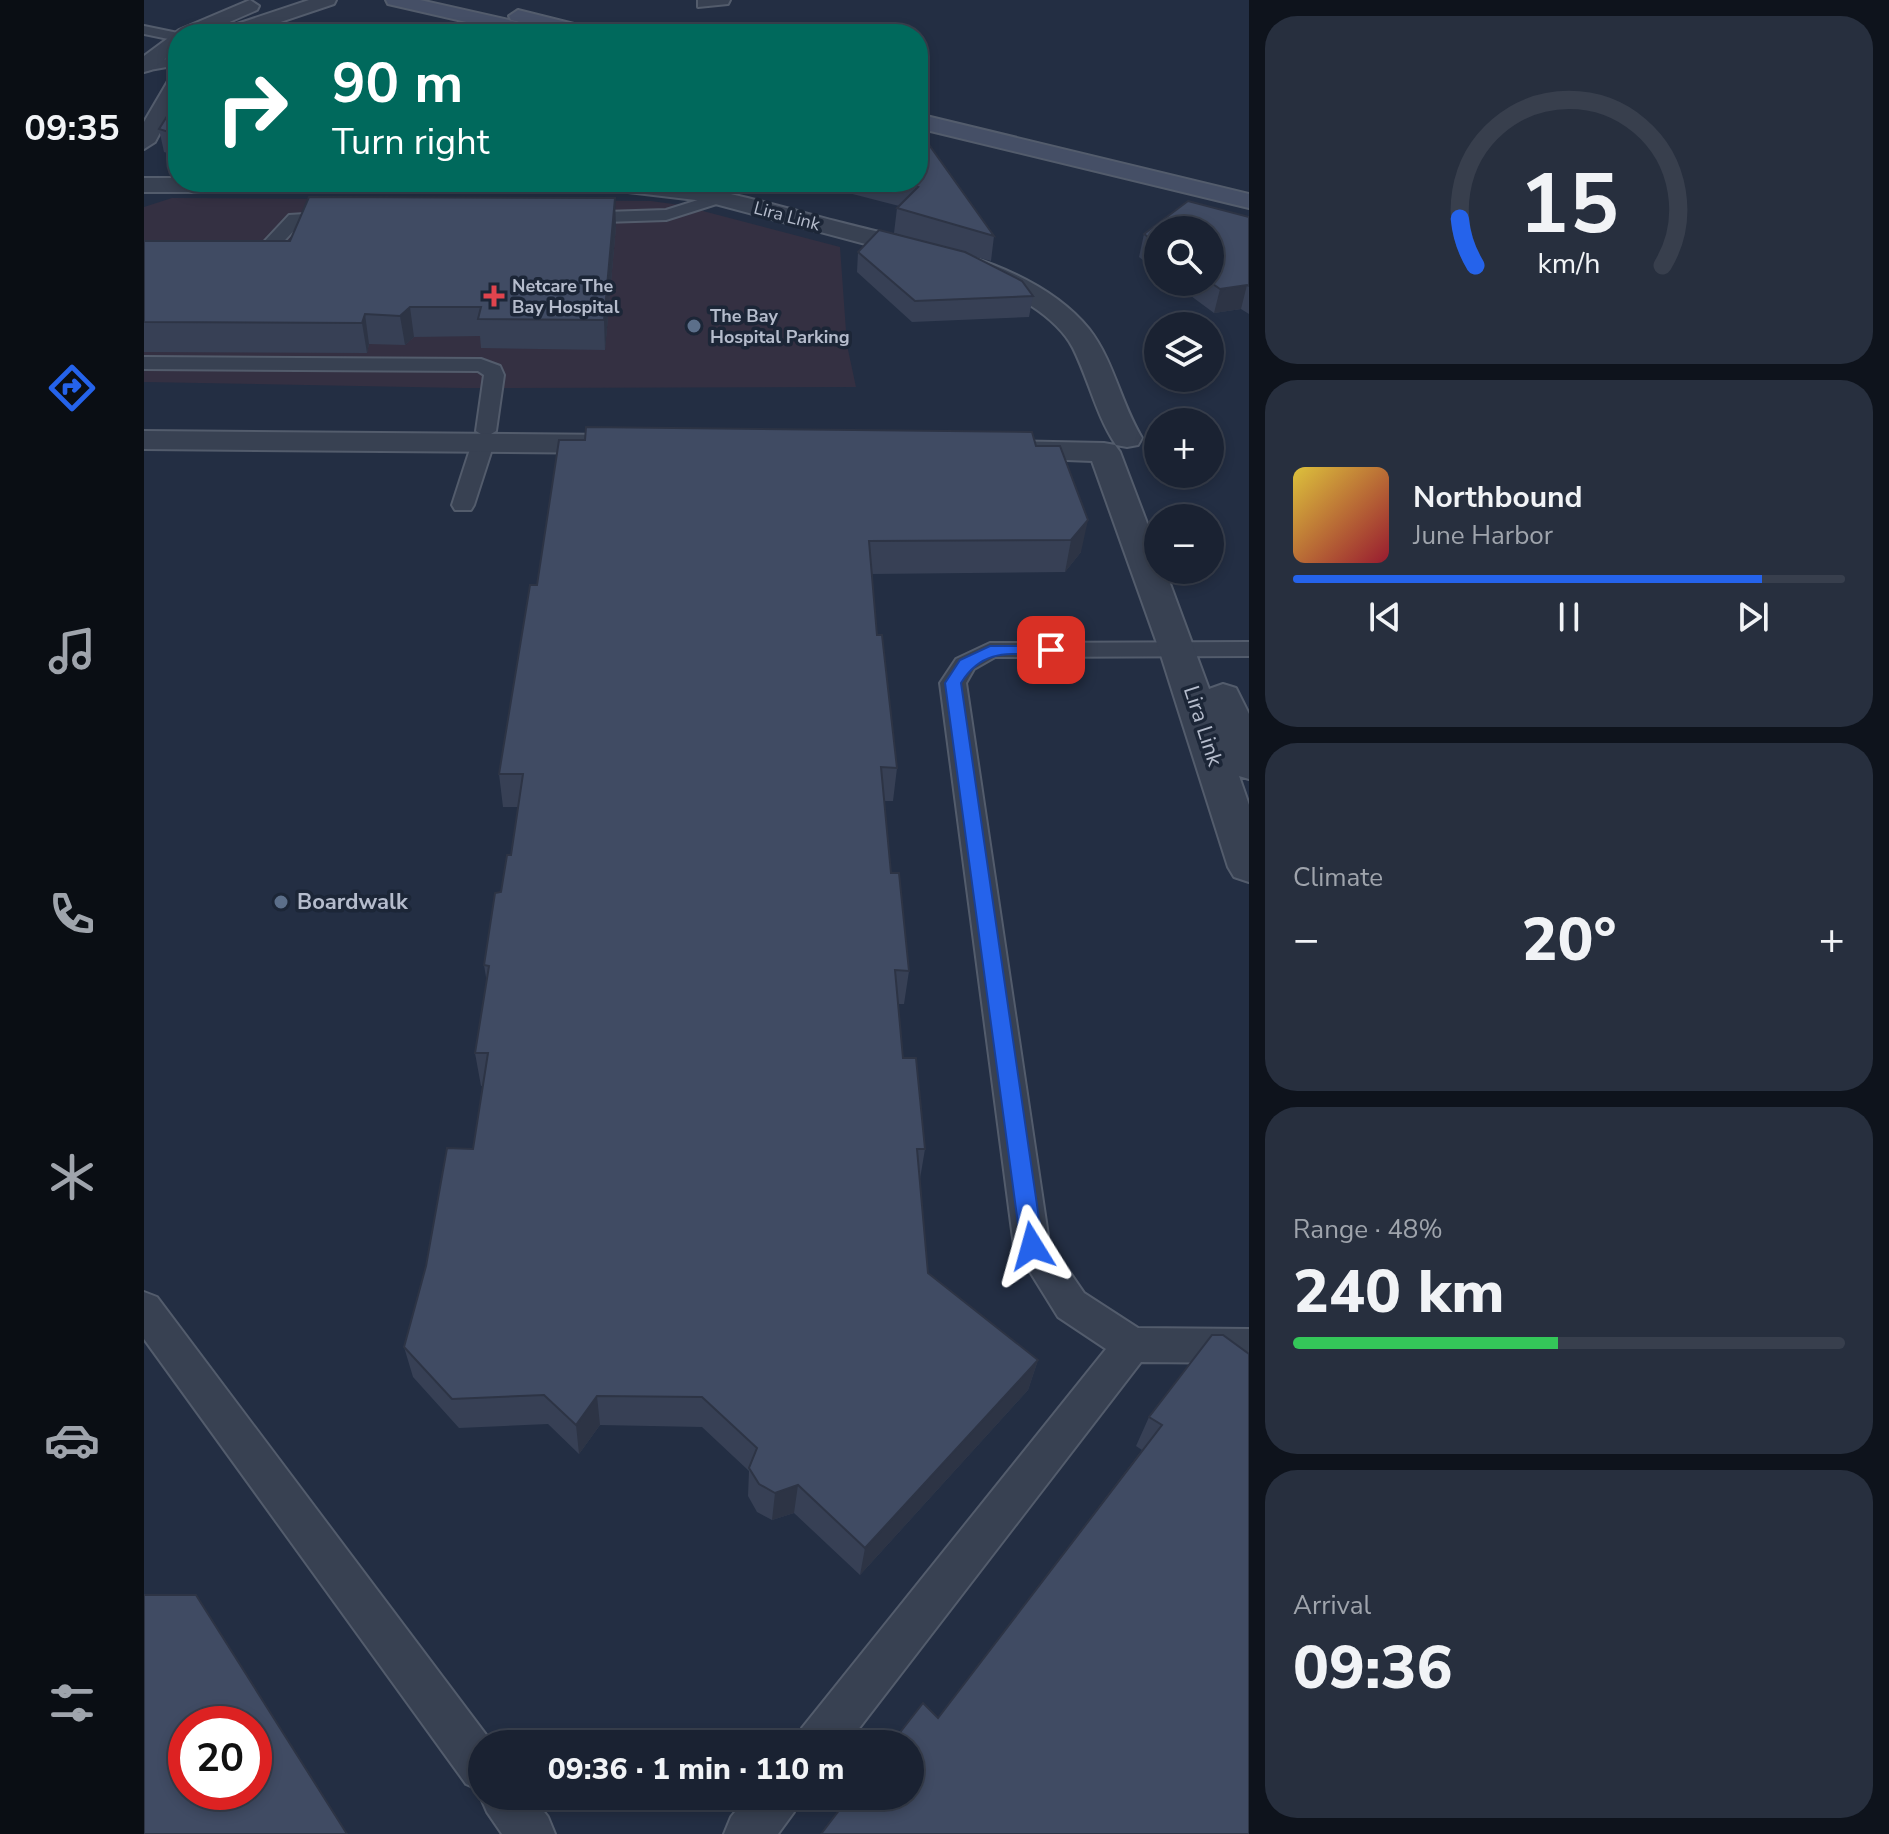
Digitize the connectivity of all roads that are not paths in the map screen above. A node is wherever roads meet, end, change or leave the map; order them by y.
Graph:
1 (268, 0) edge
2 (327, 0) edge
3 (395, 0) edge
4 (449, 0) edge
5 (210, 24) edge
6 (256, 24) edge
7 (501, 24) edge
8 (549, 24) edge
9 (144, 30) edge
10 (168, 36) edge
11 (168, 47) edge
12 (168, 63) edge
13 (144, 67) edge
14 (168, 98) edge
15 (928, 114) edge
16 (928, 123) edge
17 (144, 142) edge
18 (1209, 180) junction
19 (1249, 181) edge
20 (144, 185) edge
21 (168, 185) edge
22 (1249, 190) edge
23 (695, 192) edge
24 (720, 198) junction
25 (1249, 201) edge
26 (351, 217) edge
27 (557, 218) edge
28 (215, 252) edge
29 (144, 363) edge
30 (144, 430) edge
31 (484, 437) junction
32 (640, 439) edge
33 (1115, 439) junction
34 (144, 440) edge
35 (987, 445) edge
36 (1150, 504) edge
37 (463, 505) dead end
38 (1179, 584) edge
39 (1191, 649) junction
40 (1249, 649) edge
41 (1249, 766) edge
42 (1249, 867) edge
43 (144, 1309) edge
44 (1132, 1345) junction
45 (1249, 1346) edge
46 (829, 1730) edge
47 (468, 1749) edge
48 (513, 1810) edge
49 (767, 1810) edge
50 (531, 1834) edge
51 (748, 1834) edge

1 - 5 street
2 - 6 street
3 - 7 street
4 - 8 street
9 - 10 lane
11 - 13 street
12 - 13 lane
14 - 17 street
15 - 18 street
16 - 25 street
18 - 19 street
18 - 22 street
20 - 21 street, Lira Link
23 - 24 street, Lira Link
24 - 27 lane
24 - 33 street, Lira Link
26 - 28 lane
29 - 31 lane
30 - 31 street
31 - 32 street
31 - 34 street
31 - 37 lane
33 - 35 street
33 - 36 street, Lira Link
33 - 39 street, Lira Link
38 - 39 street, Lira Link
39 - 40 lane
39 - 41 street, Lira Link
39 - 42 street, Lira Link
39 - 44 lane
43 - 47 lane
44 - 45 lane
44 - 46 lane
48 - 50 lane
49 - 51 lane

